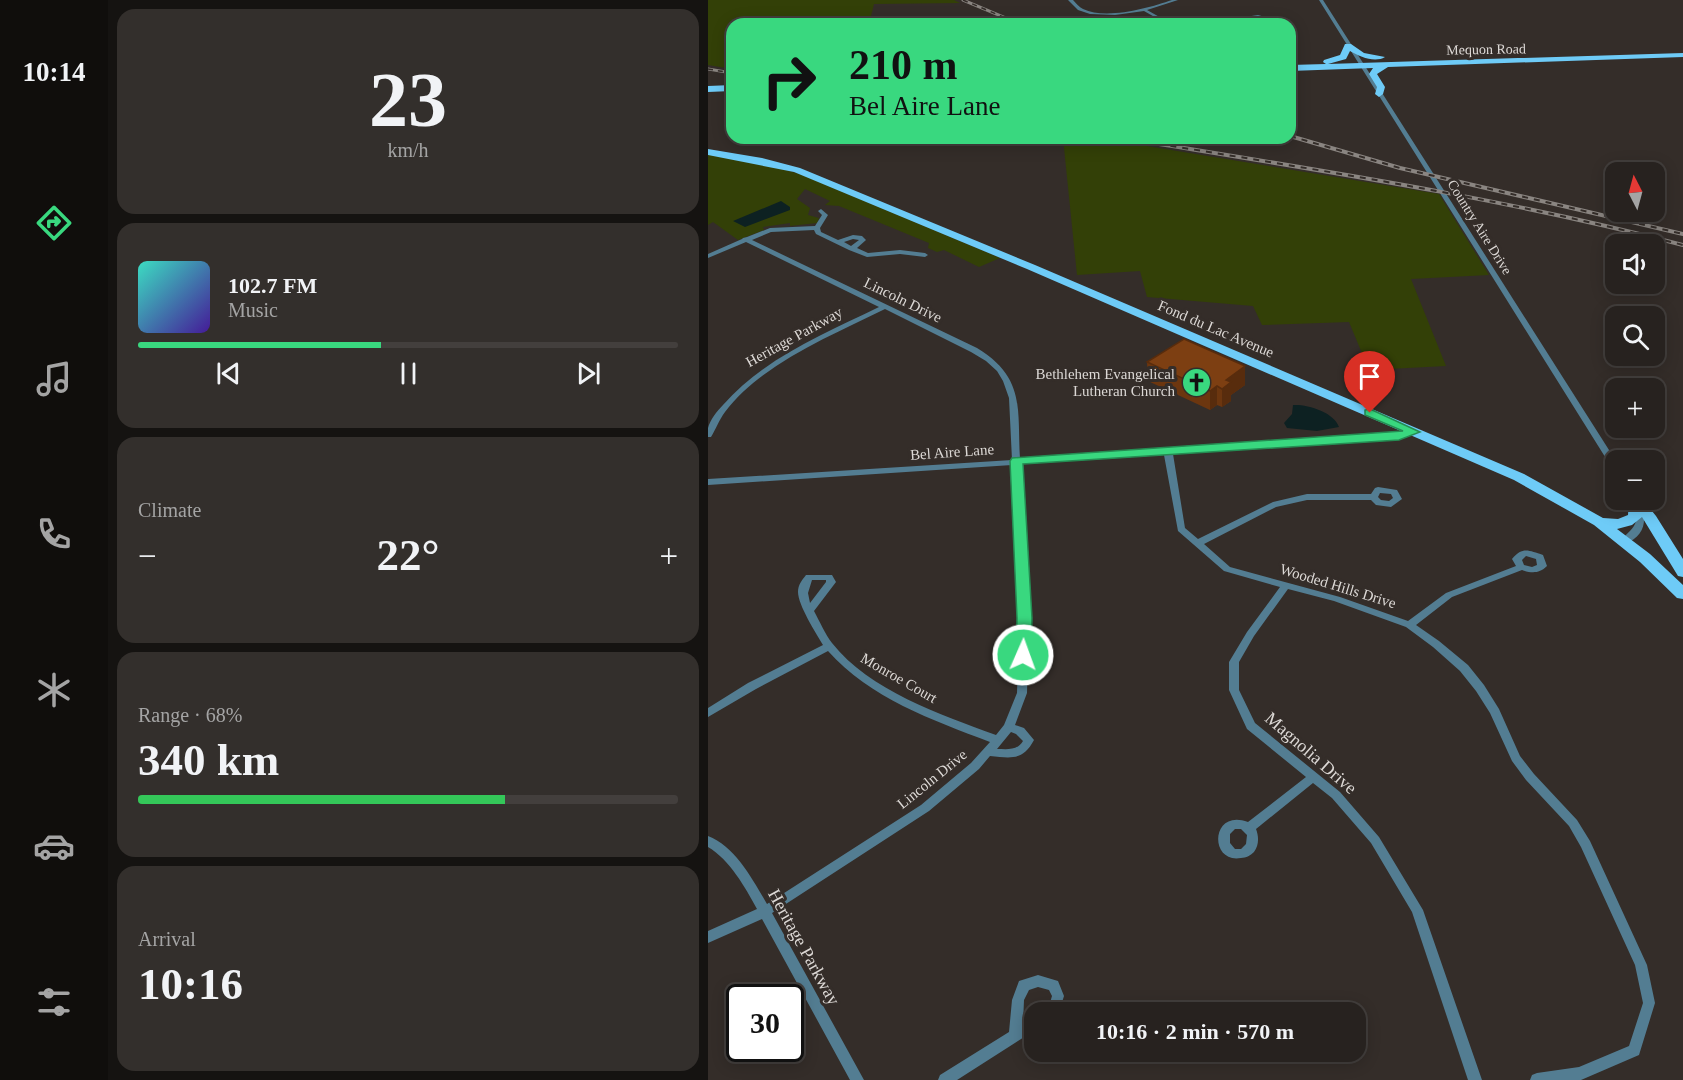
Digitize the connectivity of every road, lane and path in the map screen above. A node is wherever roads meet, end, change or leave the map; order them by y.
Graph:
1 (1070, 0) edge
2 (1176, 0) edge
3 (1321, 0) edge
4 (1146, 10) junction
5 (1160, 18) edge
6 (1247, 18) edge
7 (1264, 18) edge
8 (1348, 46) junction
9 (1683, 53) edge
10 (1510, 58) junction
11 (1324, 62) junction
12 (1359, 63) junction
13 (1389, 65) junction
14 (1296, 66) edge
15 (1296, 67) edge
16 (1296, 67) edge
17 (1367, 75) junction
18 (726, 88) edge
19 (708, 89) edge
20 (1379, 94) junction
21 (708, 152) edge
22 (821, 211) dead end
23 (817, 228) junction
24 (745, 239) junction
25 (837, 242) junction
26 (851, 249) junction
27 (925, 255) dead end
28 (708, 256) edge
29 (884, 307) junction
30 (1413, 432) junction
31 (708, 435) edge
32 (1605, 451) edge
33 (1168, 452) junction
34 (1016, 461) junction
35 (708, 482) edge
36 (1373, 497) dead end
37 (1635, 510) edge
38 (1640, 510) edge
39 (1643, 510) edge
40 (1599, 522) junction
41 (1624, 541) junction
42 (1198, 543) junction
43 (1521, 567) dead end
44 (1683, 572) edge
45 (1285, 586) junction
46 (1683, 594) edge
47 (809, 611) dead end
48 (1409, 625) junction
49 (829, 646) junction
50 (708, 713) edge
51 (1008, 727) junction
52 (997, 740) junction
53 (987, 752) junction
54 (1312, 777) junction
55 (1248, 829) dead end
56 (708, 841) edge
57 (764, 912) junction
58 (708, 938) edge
59 (1056, 1002) edge
60 (1024, 1030) edge
61 (1015, 1036) junction
62 (856, 1080) edge
63 (945, 1080) edge
64 (1475, 1080) edge
65 (1537, 1080) edge

1 - 4 street
2 - 4 street
3 - 8 street, Country Aire Drive
4 - 5 street
6 - 7 street
8 - 10 main road
8 - 11 main road
8 - 12 street, Country Aire Drive
9 - 10 main road, Mequon Road
9 - 13 main road, Mequon Road
10 - 12 main road, Mequon Road
11 - 12 main road, Mequon Road
11 - 14 main road, Mequon Road
12 - 13 main road, Mequon Road
12 - 15 main road, Mequon Road
12 - 17 street, Country Aire Drive
13 - 20 main road
16 - 17 main road
17 - 20 street, Country Aire Drive
18 - 19 main road
20 - 32 street, Country Aire Drive
21 - 30 main road, Fond du Lac Avenue
22 - 23 street
23 - 24 street
23 - 25 street
24 - 28 street
24 - 29 street, Lincoln Drive
25 - 26 street
25 - 26 street
26 - 27 street
29 - 31 street, Heritage Parkway
29 - 34 street, Lincoln Drive
30 - 33 street, Bel Aire Lane
30 - 40 main road, Fond du Lac Avenue
33 - 34 street, Bel Aire Lane
33 - 42 street, Wooded Hills Drive
34 - 35 street, Bel Aire Lane
34 - 51 street, Lincoln Drive
36 - 42 street
37 - 40 main road
38 - 41 street
39 - 44 main road
40 - 41 main road, Fond du Lac Avenue
41 - 46 main road, Fond du Lac Avenue
42 - 45 street, Wooded Hills Drive
43 - 48 street
45 - 48 street, Wooded Hills Drive
45 - 54 street, Magnolia Drive
47 - 49 street, Monroe Court
48 - 65 street, Wooded Hills Drive
49 - 50 street
49 - 52 street, Monroe Court
51 - 52 street, Lincoln Drive
51 - 53 street
52 - 53 street, Lincoln Drive
53 - 57 street, Lincoln Drive
54 - 55 street
54 - 64 street, Magnolia Drive
56 - 57 street, Heritage Parkway
57 - 58 street, Lincoln Drive
57 - 62 street, Heritage Parkway
59 - 61 street
60 - 61 street
61 - 63 street

